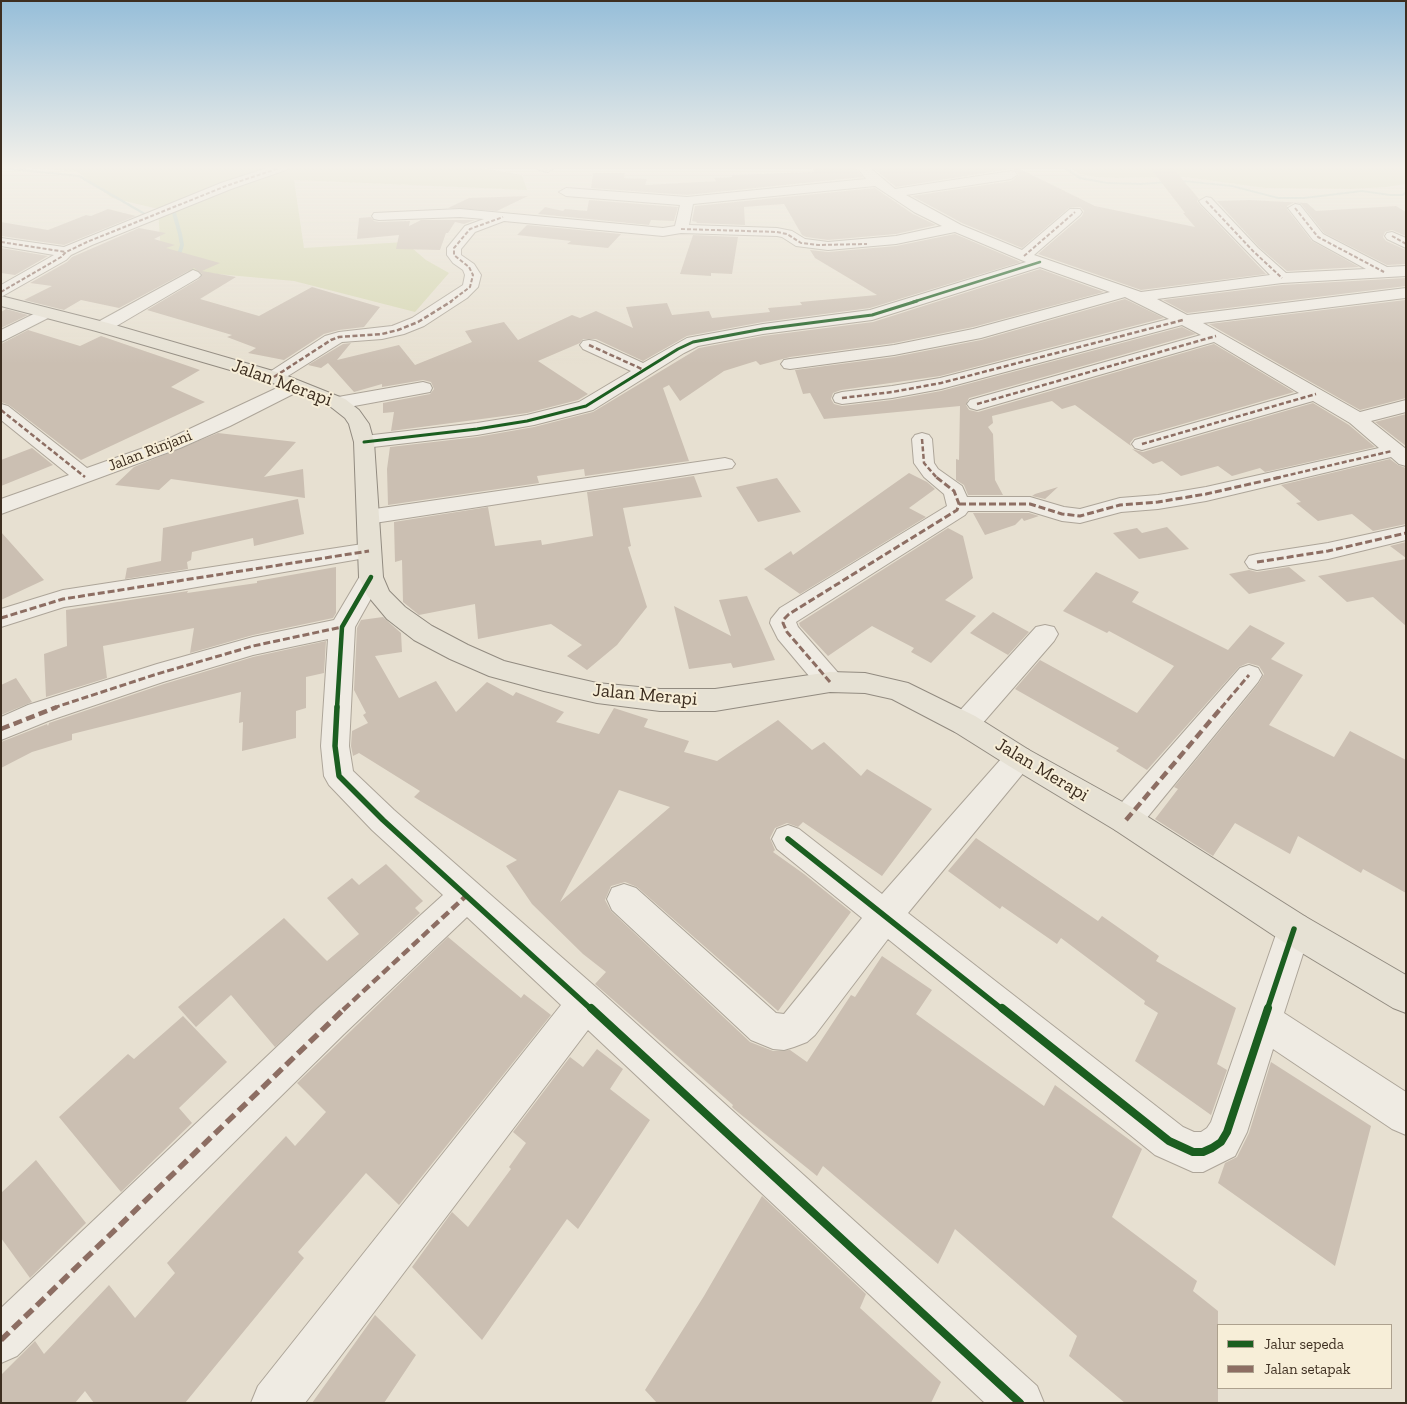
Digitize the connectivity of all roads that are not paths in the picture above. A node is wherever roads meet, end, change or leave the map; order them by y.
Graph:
1 (107, 233) edge
2 (466, 233) edge
3 (780, 233) edge
4 (933, 233) edge
5 (967, 233) edge
6 (1051, 233) edge
7 (1235, 233) edge
8 (1314, 233) edge
9 (1392, 236) dead end
10 (1, 242) edge
11 (1406, 244) edge
12 (66, 252) junction
13 (1024, 256) junction
14 (1040, 262) junction
15 (1406, 271) edge
16 (1384, 272) junction
17 (194, 275) dead end
18 (1282, 278) junction
19 (1, 292) edge
20 (1405, 293) edge
21 (1133, 295) junction
22 (1, 301) edge
23 (46, 313) junction
24 (1183, 320) junction
25 (102, 327) junction
26 (1216, 336) junction
27 (1, 337) edge
28 (589, 345) dead end
29 (790, 364) dead end
30 (644, 370) junction
31 (274, 377) junction
32 (294, 386) junction
33 (423, 388) dead end
34 (1316, 394) junction
35 (842, 398) dead end
36 (338, 403) junction
37 (977, 404) dead end
38 (1406, 406) edge
39 (1, 410) edge
40 (1357, 419) junction
41 (922, 439) dead end
42 (364, 442) junction
43 (1142, 444) dead end
44 (1399, 456) edge
45 (725, 464) dead end
46 (85, 477) junction
47 (959, 504) junction
48 (1, 507) edge
49 (368, 517) junction
50 (1406, 533) edge
51 (368, 550) junction
52 (1257, 562) dead end
53 (371, 577) junction
54 (1, 618) edge
55 (342, 627) junction
56 (1045, 634) dead end
57 (1249, 675) dead end
58 (830, 682) junction
59 (965, 724) junction
60 (1, 729) edge
61 (1019, 758) junction
62 (1126, 820) junction
63 (788, 839) dead end
64 (468, 895) junction
65 (624, 899) dead end
66 (884, 915) junction
67 (1294, 929) junction
68 (1406, 995) edge
69 (586, 1003) junction
70 (1263, 1021) junction
71 (1406, 1115) edge
72 (1, 1340) edge
73 (275, 1403) edge
74 (1020, 1403) edge

1 - 12 street
2 - 31 street
3 - 4 street
5 - 13 street
6 - 13 street
7 - 18 street
8 - 16 street
9 - 11 street
10 - 12 street
12 - 19 street
13 - 14 street
14 - 21 street
14 - 30 street
15 - 16 street
16 - 18 street
17 - 25 street
18 - 21 street
20 - 24 street
21 - 24 street
21 - 29 street
22 - 23 main road, Jalan Merapi
23 - 25 main road, Jalan Merapi
23 - 27 street
24 - 26 street
24 - 35 street
25 - 31 main road, Jalan Merapi
26 - 34 street
26 - 37 street
28 - 30 street
30 - 42 street
31 - 32 main road, Jalan Merapi
32 - 36 main road, Jalan Merapi
32 - 46 street, Jalan Rinjani
33 - 36 street
34 - 40 street
34 - 43 street
36 - 42 main road, Jalan Merapi
38 - 40 street
39 - 46 street
40 - 44 street
41 - 47 street
42 - 49 main road, Jalan Merapi
44 - 47 street
45 - 49 street
46 - 48 street, Jalan Rinjani
47 - 58 street
49 - 51 main road, Jalan Merapi
50 - 52 street
51 - 53 main road, Jalan Merapi
51 - 54 street
53 - 55 street
53 - 58 main road, Jalan Merapi
55 - 60 street
55 - 64 street
56 - 59 street
57 - 62 street
58 - 59 main road, Jalan Merapi
59 - 61 main road, Jalan Merapi
61 - 62 main road, Jalan Merapi
61 - 66 street
62 - 67 main road, Jalan Merapi
63 - 66 street
64 - 69 street
64 - 72 street
65 - 66 street
66 - 70 street
67 - 68 main road, Jalan Merapi
67 - 70 street
69 - 73 street
69 - 74 street
70 - 71 street

